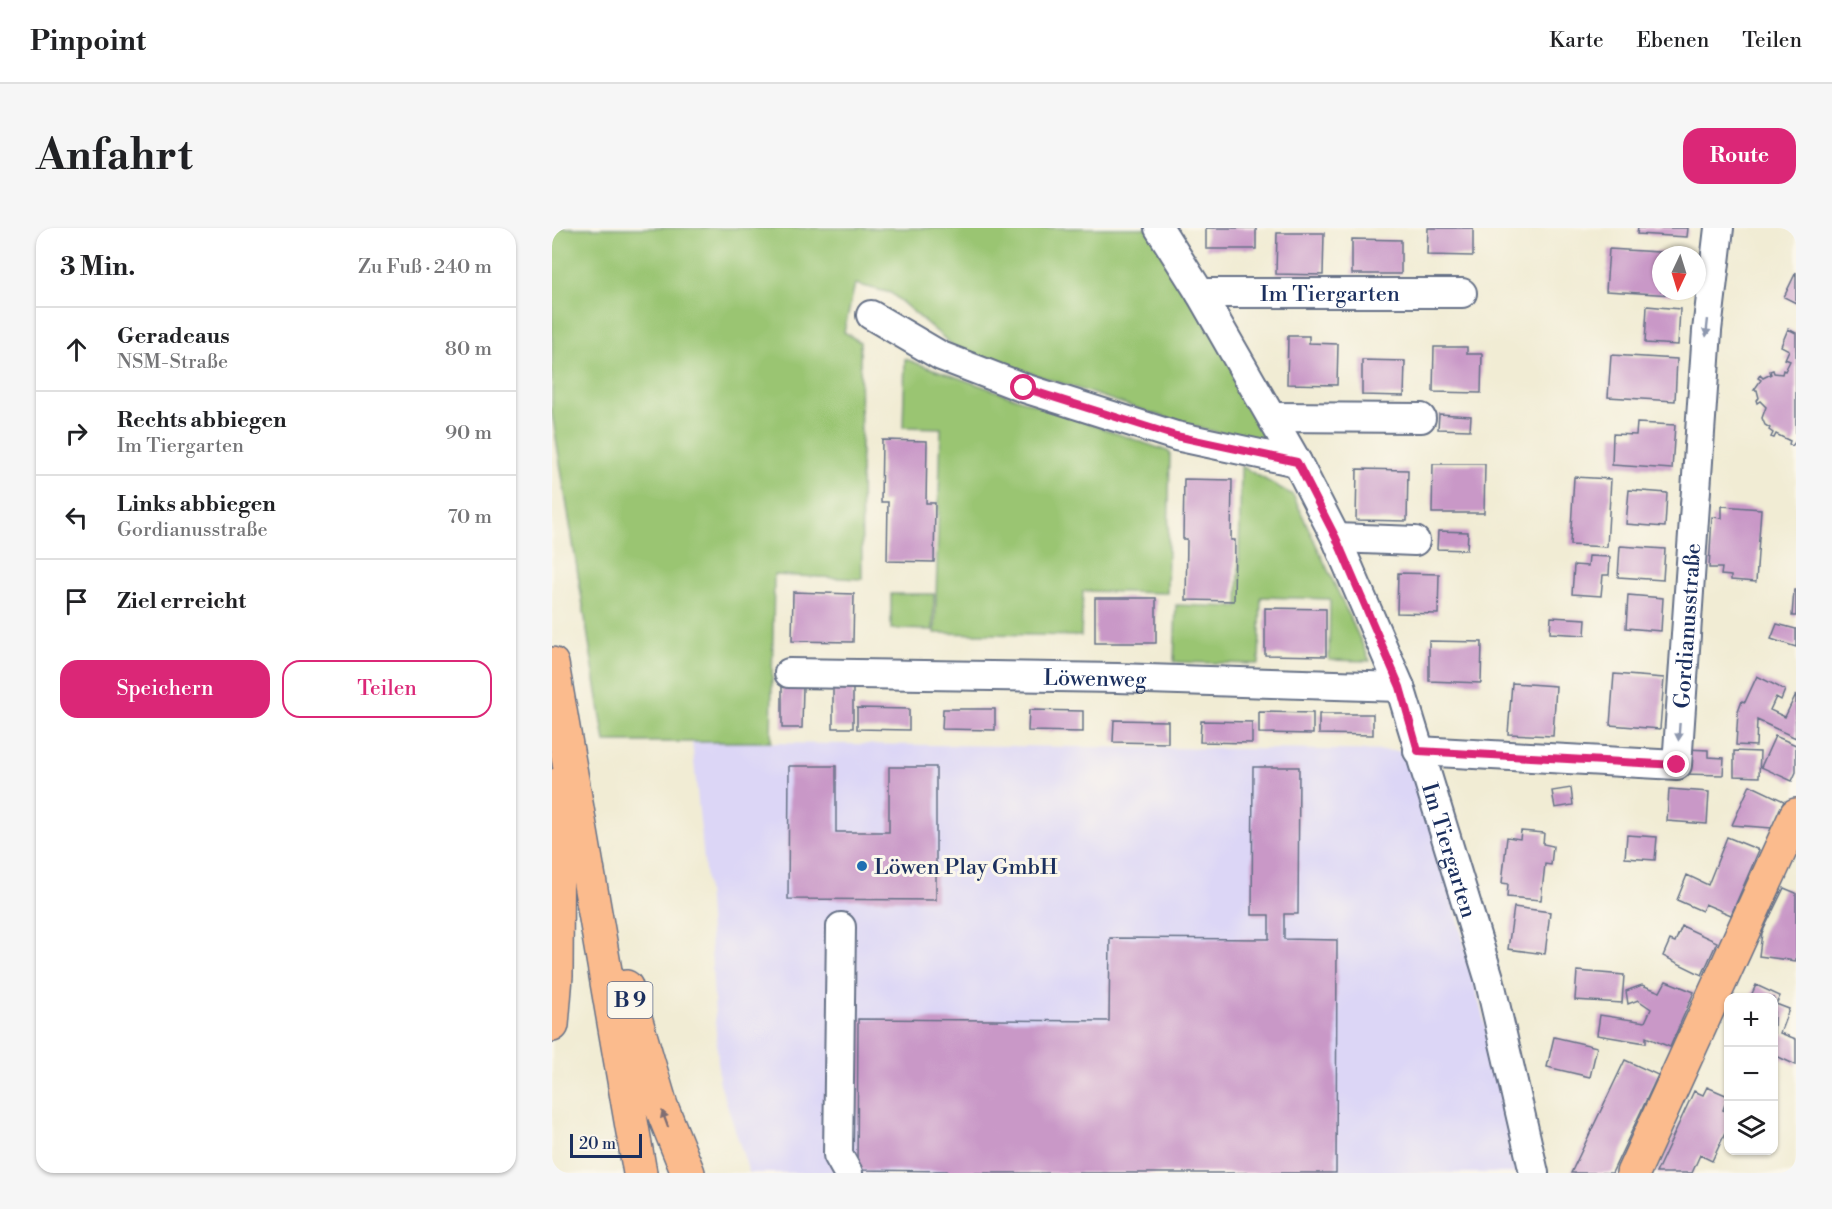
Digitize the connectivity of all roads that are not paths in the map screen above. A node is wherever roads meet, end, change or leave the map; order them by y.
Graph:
1 (1159, 228) edge
2 (1719, 228) edge
3 (1200, 293) junction
4 (1462, 294) dead end
5 (871, 315) dead end
6 (1273, 417) junction
7 (1421, 418) dead end
8 (1297, 462) junction
9 (1336, 538) junction
10 (1416, 541) dead end
11 (552, 664) edge
12 (789, 673) dead end
13 (1400, 687) junction
14 (558, 699) junction
15 (1418, 751) junction
16 (1796, 815) edge
17 (579, 824) junction
18 (842, 927) dead end
19 (552, 1025) edge
20 (640, 1173) edge
21 (688, 1173) edge
22 (848, 1173) edge
23 (1534, 1173) edge
24 (1633, 1173) edge

1 - 3 street, Im Tiergarten
2 -> 15 street, Gordianusstraße
3 - 4 street, Im Tiergarten
3 - 6 street, Im Tiergarten
5 - 8 street
6 - 7 street
6 - 8 street, Im Tiergarten
8 - 9 street, Im Tiergarten
9 - 10 street
9 - 13 street, Im Tiergarten
11 - 14 main road, B 9
12 - 13 street, Löwenweg
13 - 15 street, Im Tiergarten
14 - 17 main road, B 9
14 - 19 main road, B 9
15 - 23 street, Im Tiergarten
16 - 24 main road
17 - 20 main road, B 9
21 -> 17 main road, B 9
18 - 22 street

